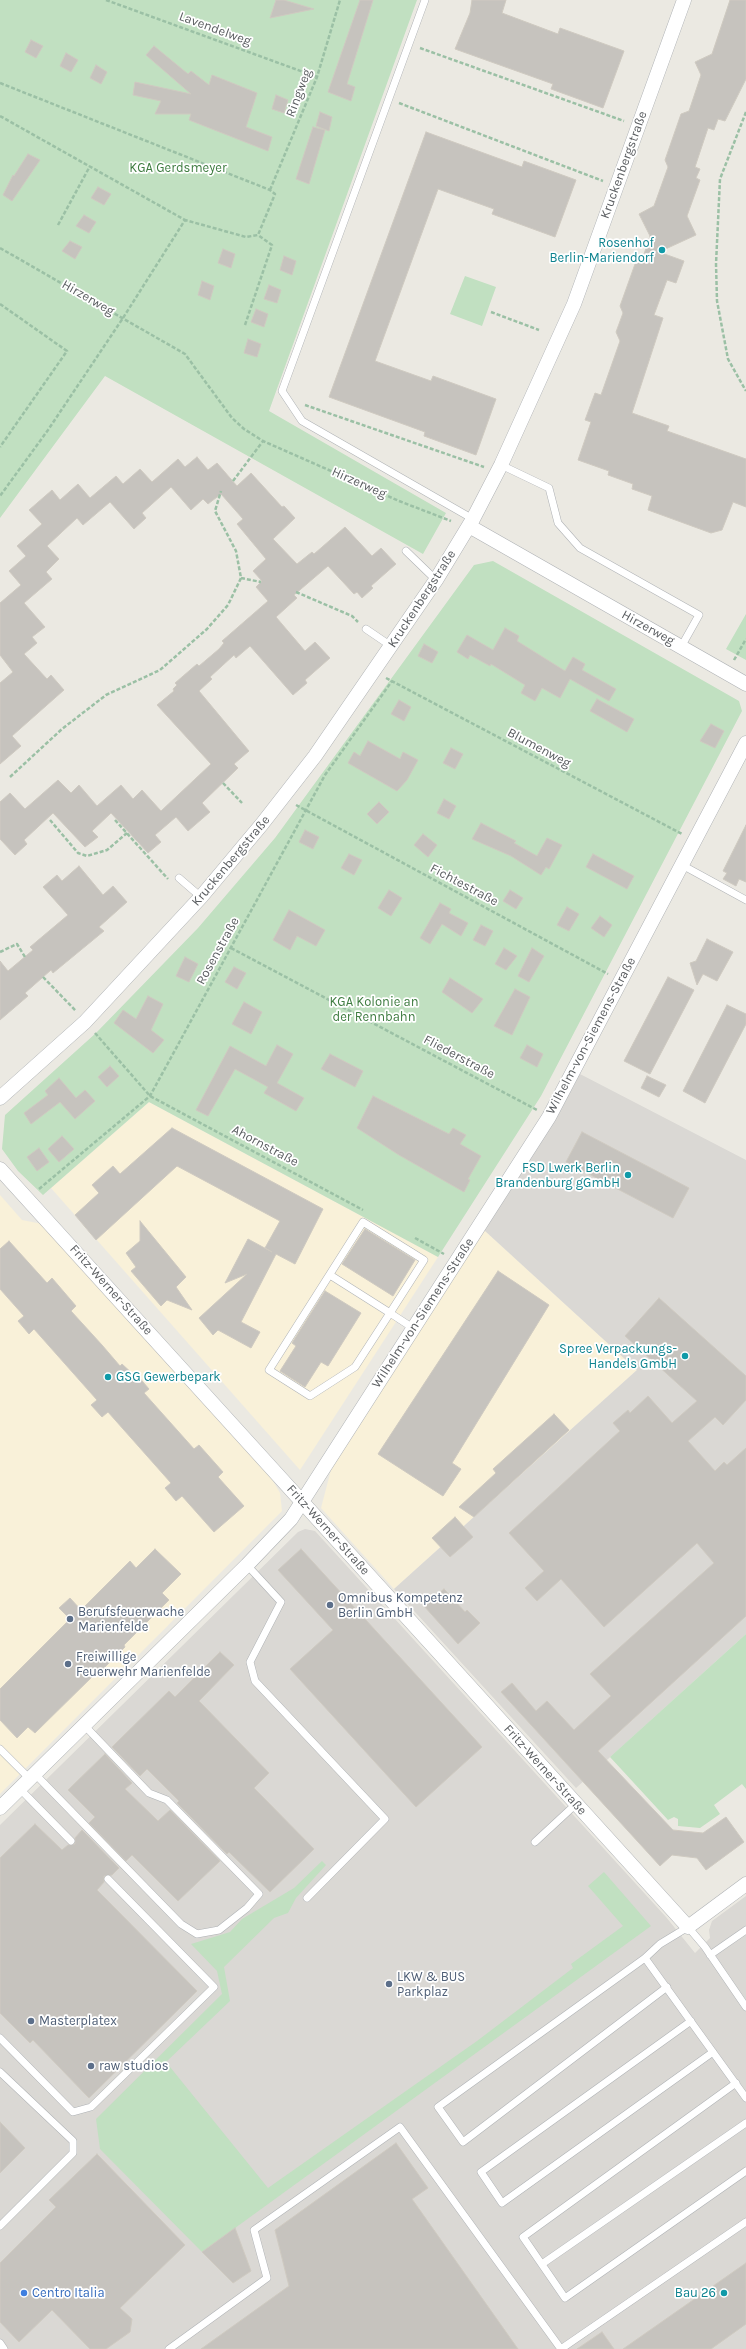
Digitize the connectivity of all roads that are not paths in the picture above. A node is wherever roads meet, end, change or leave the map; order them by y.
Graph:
1 (425, 0) edge
2 (684, 0) edge
3 (499, 469) junction
4 (471, 522) junction
5 (406, 551) dead end
6 (436, 580) junction
7 (366, 629) road end
8 (391, 646) junction
9 (681, 646) junction
10 (746, 684) edge
11 (746, 743) edge
12 (682, 865) junction
13 (179, 878) dead end
14 (201, 897) junction
15 (746, 900) edge
16 (0, 1098) edge
17 (0, 1169) edge
18 (330, 1275) junction
19 (390, 1313) junction
20 (413, 1328) junction
21 (302, 1503) junction
22 (247, 1565) junction
23 (84, 1725) junction
24 (0, 1749) edge
25 (28, 1781) junction
26 (576, 1804) junction
27 (0, 1808) edge
28 (71, 1841) dead end
29 (535, 1842) dead end
30 (108, 1879) dead end
31 (746, 1884) edge
32 (307, 1898) dead end
33 (688, 1927) junction
34 (746, 1930) edge
35 (710, 1954) junction
36 (645, 1958) junction
37 (667, 1987) junction
38 (746, 2007) edge
39 (691, 2020) junction
40 (0, 2038) edge
41 (713, 2052) junction
42 (0, 2072) edge
43 (736, 2083) junction
44 (746, 2098) edge
45 (746, 2122) edge
46 (746, 2171) edge
47 (746, 2222) edge
48 (0, 2226) edge
49 (542, 2264) junction
50 (0, 2343) edge
51 (4, 2349) edge
52 (169, 2349) edge
53 (561, 2349) edge

1 - 4 lane
2 - 3 street, Kruckenbergstraße
3 - 4 street, Kruckenbergstraße
3 - 9 lane
4 - 6 street, Kruckenbergstraße
4 - 9 street, Hirzerweg
5 - 6 lane
6 - 8 street, Kruckenbergstraße
7 - 8 lane
8 - 14 street, Kruckenbergstraße
9 - 10 street, Hirzerweg
11 - 12 street, Wilhelm-von-Siemens-Straße
12 - 15 lane
12 - 20 street, Wilhelm-von-Siemens-Straße
13 - 14 lane
14 - 16 street, Kruckenbergstraße
17 - 21 street, Fritz-Werner-Straße
18 - 19 lane
18 - 19 lane
18 - 19 lane
19 - 20 lane
20 - 21 street, Wilhelm-von-Siemens-Straße
21 - 22 street, Wilhelm-von-Siemens-Straße
21 - 26 street, Fritz-Werner-Straße
22 - 23 street, Wilhelm-von-Siemens-Straße
22 - 32 lane
23 - 25 street, Wilhelm-von-Siemens-Straße
23 - 25 lane
24 - 25 lane
25 - 27 street, Wilhelm-von-Siemens-Straße
25 - 28 lane
26 - 29 lane
26 - 33 street, Fritz-Werner-Straße
30 - 40 lane
31 - 33 street
33 - 35 lane
33 - 36 lane
34 - 35 lane
35 - 38 lane
36 - 37 lane
36 - 37 lane
37 - 39 lane
39 - 41 lane
39 - 41 lane
41 - 43 lane
42 - 48 lane
43 - 44 lane
43 - 49 lane
45 - 49 lane
46 - 49 lane
47 - 53 lane
50 - 51 lane
52 - 53 lane

